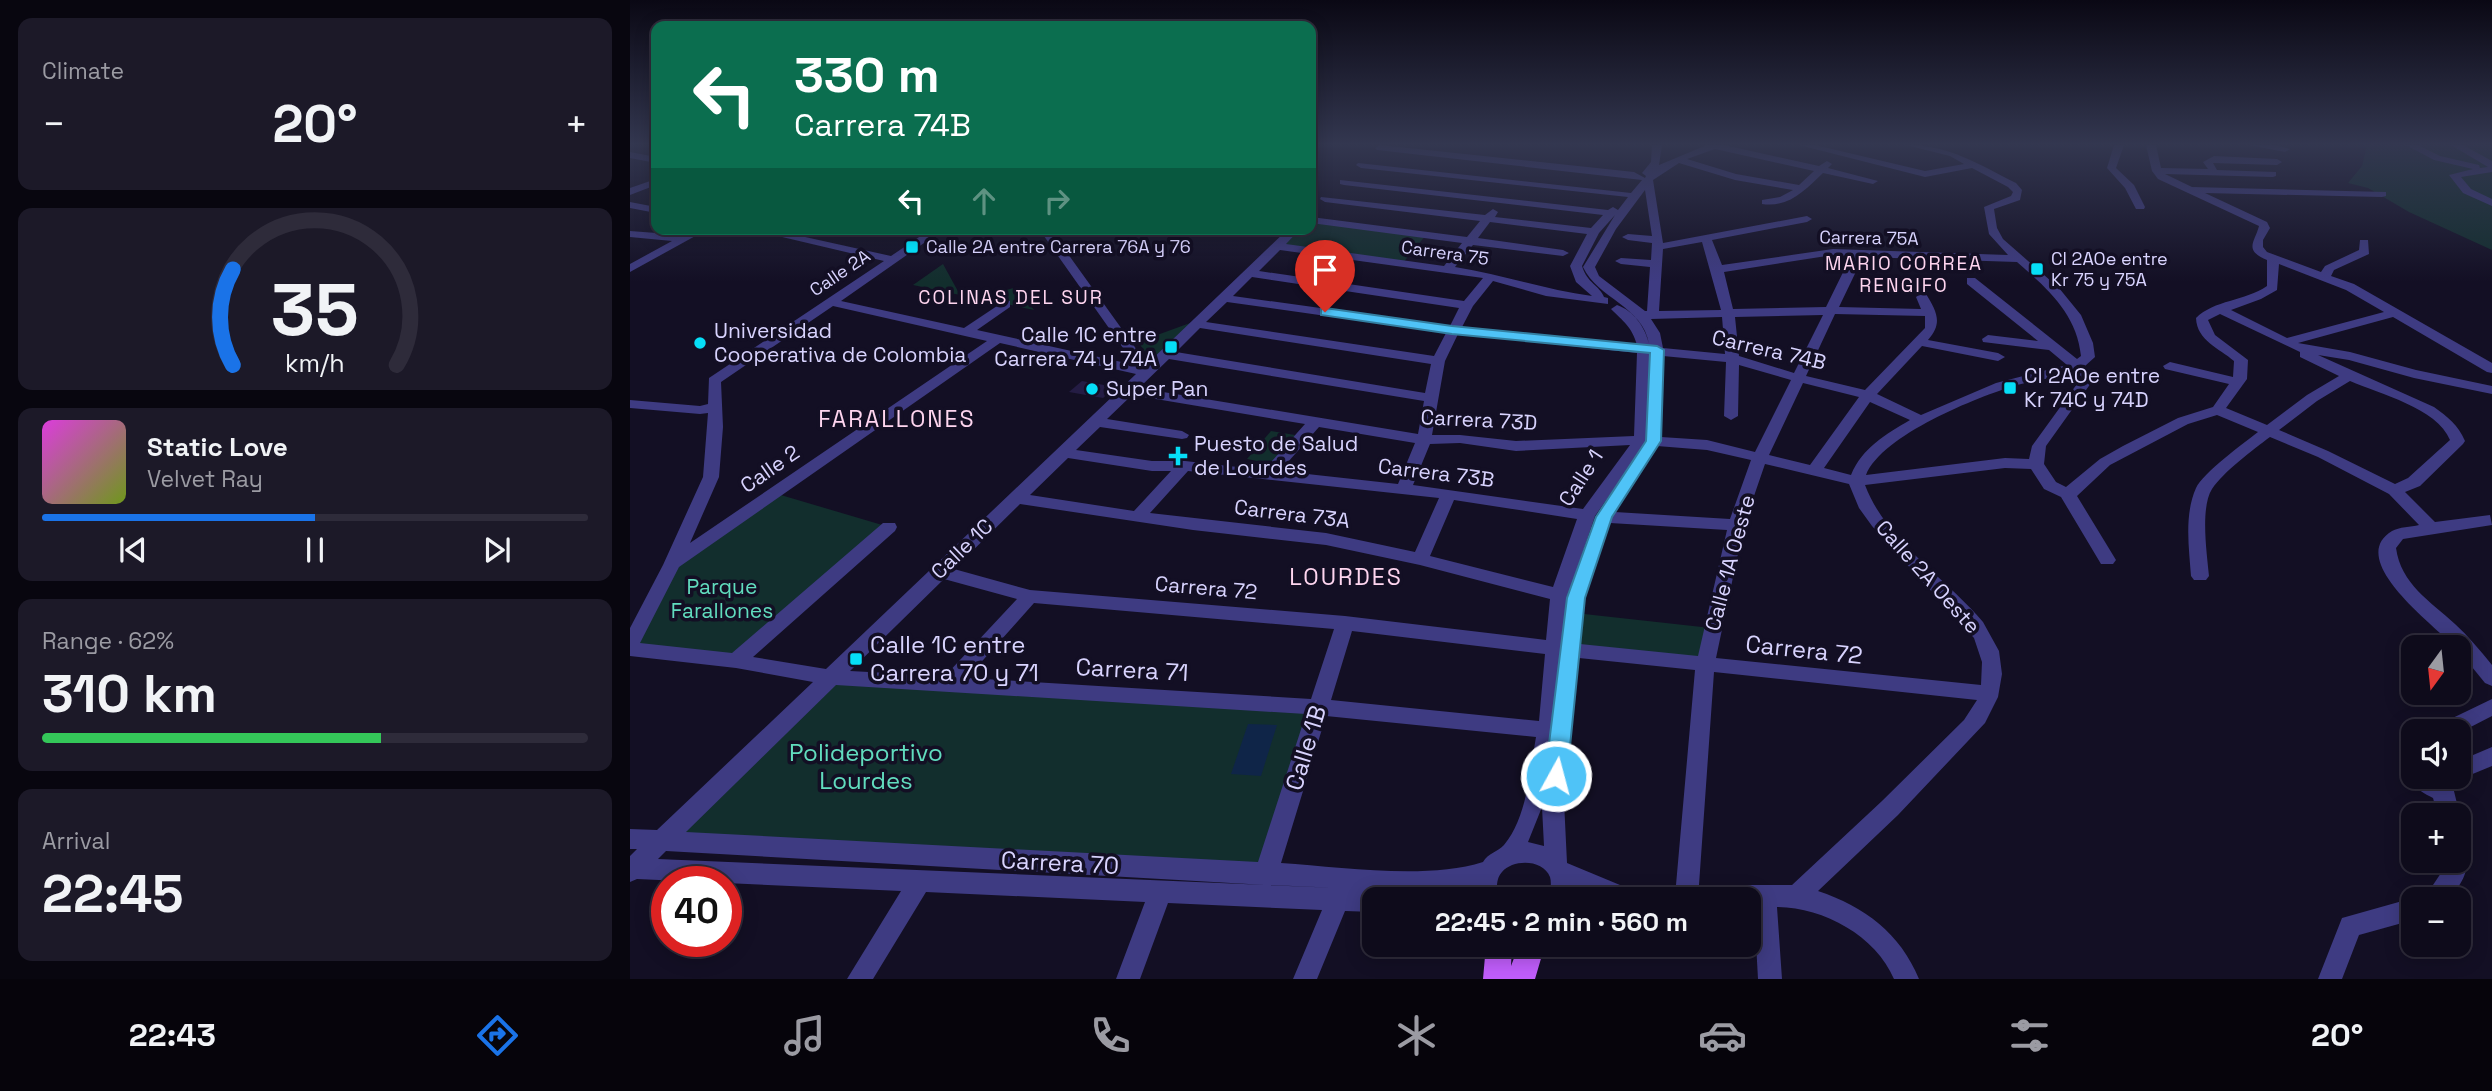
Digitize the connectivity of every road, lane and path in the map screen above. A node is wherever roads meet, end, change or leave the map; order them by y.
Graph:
1 (1334, 191) edge
2 (1420, 191) edge
3 (1507, 191) edge
4 (1595, 191) edge
5 (1634, 191) edge
6 (1648, 191) edge
7 (1797, 191) edge
8 (2017, 191) edge
9 (2132, 191) edge
10 (2187, 191) edge
11 (2219, 191) edge
12 (2468, 191) edge
13 (2382, 194) dead end
14 (1631, 195) junction
15 (1325, 199) junction
16 (1501, 200) junction
17 (1653, 201) junction
18 (1766, 202) dead end
19 (2492, 203) edge
20 (630, 205) edge
21 (2140, 207) dead end
22 (651, 209) edge
23 (1316, 209) edge
24 (1610, 213) junction
25 (1640, 217) dead end
26 (1656, 218) junction
27 (1488, 219) junction
28 (1807, 219) dead end
29 (1316, 221) edge
30 (1594, 232) junction
31 (630, 234) edge
32 (692, 235) edge
33 (780, 235) edge
34 (930, 235) edge
35 (1049, 235) edge
36 (1060, 235) edge
37 (1289, 235) edge
38 (1628, 237) dead end
39 (685, 239) junction
40 (1706, 239) junction
41 (1471, 240) junction
42 (2364, 242) dead end
43 (1658, 244) junction
44 (1278, 246) junction
45 (1563, 253) dead end
46 (1858, 254) junction
47 (2020, 259) junction
48 (894, 260) junction
49 (2273, 260) junction
50 (1621, 261) dead end
51 (1658, 264) junction
52 (630, 269) edge
53 (1718, 269) junction
54 (1447, 270) junction
55 (1250, 273) junction
56 (1491, 276) junction
57 (2325, 276) junction
58 (1971, 281) dead end
59 (1224, 298) junction
60 (1922, 298) dead end
61 (1606, 301) junction
62 (831, 302) junction
63 (1006, 304) dead end
64 (1467, 305) junction
65 (2219, 310) junction
66 (1830, 312) junction
67 (1730, 313) junction
68 (1930, 313) junction
69 (2395, 313) junction
70 (1647, 315) junction
71 (1196, 324) junction
72 (1452, 330) junction
73 (966, 332) junction
74 (998, 339) junction
75 (1988, 339) dead end
76 (1919, 342) junction
77 (2292, 345) junction
78 (2055, 347) junction
79 (1651, 349) junction
80 (1998, 357) dead end
81 (1734, 359) junction
82 (1438, 361) junction
83 (1155, 363) junction
84 (2079, 366) junction
85 (2171, 366) dead end
86 (2492, 369) edge
87 (2349, 376) junction
88 (1798, 378) junction
89 (2237, 382) junction
90 (2492, 390) edge
91 (1132, 391) junction
92 (1868, 395) junction
93 (1430, 398) junction
94 (630, 404) edge
95 (715, 407) junction
96 (2218, 410) junction
97 (1731, 416) dead end
98 (1316, 421) junction
99 (1923, 421) junction
100 (1103, 424) junction
101 (2270, 431) junction
102 (1182, 435) dead end
103 (1423, 440) junction
104 (1647, 440) junction
105 (1071, 454) junction
106 (1759, 460) junction
107 (2036, 464) junction
108 (1184, 466) junction
109 (1814, 471) junction
110 (1269, 474) junction
111 (1856, 481) junction
112 (2395, 490) junction
113 (1403, 491) junction
114 (2067, 493) junction
115 (1449, 494) junction
116 (1020, 499) junction
117 (1587, 514) junction
118 (1137, 517) junction
119 (1604, 517) junction
120 (2490, 520) dead end
121 (1736, 525) junction
122 (889, 527) dead end
123 (2431, 528) junction
124 (1420, 559) junction
125 (2107, 560) dead end
126 (672, 565) junction
127 (939, 571) junction
128 (2200, 576) dead end
129 (1559, 595) junction
130 (1030, 596) junction
131 (1345, 623) junction
132 (630, 647) edge
133 (1563, 649) junction
134 (736, 662) junction
135 (1705, 665) junction
136 (829, 677) junction
137 (2492, 678) edge
138 (949, 685) junction
139 (1989, 694) junction
140 (1318, 707) junction
141 (2492, 707) edge
142 (2468, 719) edge
143 (1548, 730) junction
144 (2492, 756) edge
145 (2471, 766) edge
146 (643, 841) edge
147 (1511, 853) junction
148 (1557, 868) junction
149 (631, 869) edge
150 (1489, 871) junction
151 (1266, 874) junction
152 (921, 880) junction
153 (1484, 887) edge
154 (1563, 887) edge
155 (1592, 887) edge
156 (1688, 887) edge
157 (1161, 891) junction
158 (1761, 897) edge
159 (1782, 897) junction
160 (1338, 899) junction
161 (1362, 900) edge
162 (2401, 912) edge
163 (1498, 957) edge
164 (1528, 957) edge
165 (859, 979) edge
166 (1128, 979) edge
167 (1305, 979) edge
168 (1497, 979) edge
169 (1521, 979) edge
170 (1770, 979) edge
171 (1907, 979) edge
172 (2330, 979) edge

1 - 15 street
2 - 16 street
3 - 16 street
4 - 14 street
5 - 14 street
6 - 17 street
7 - 18 street
8 - 47 street
9 - 21 street
10 - 49 street
11 - 13 street
12 - 19 street
14 - 17 street
14 - 24 street
14 - 70 street
15 - 23 street
15 - 27 street
16 - 24 street
16 - 27 street
17 - 26 street
20 - 22 street
24 - 30 street
25 - 26 street
26 - 43 street
27 - 30 street
27 - 41 street
28 - 40 street
29 - 41 street
30 - 61 street
31 - 39 street
32 - 39 street
33 - 48 street
34 - 48 street, Calle 2A
35 - 83 street
36 - 83 street
37 - 44 street, Calle 1C
38 - 43 street
39 - 52 street
40 - 43 street
40 - 53 street
41 - 45 street
41 - 54 street
42 - 57 street
43 - 51 street
44 - 54 street, Carrera 75
44 - 55 street, Calle 1C
46 - 47 street, Carrera 75A
46 - 53 street, Carrera 75A
46 - 66 street, Calle 1A Oeste
47 - 84 street
48 - 62 street, Calle 2A
49 - 57 street
49 - 65 street
50 - 51 street
51 - 70 street
53 - 67 street
54 - 56 street, Carrera 75
55 - 59 street, Calle 1C
55 - 64 street
56 - 61 street, Carrera 75
56 - 64 street
57 - 69 street
58 - 78 street
59 - 71 street, Calle 1C
59 - 72 street, Carrera 74B
60 - 68 street
61 - 79 street
62 - 73 street
62 - 95 street, Calle 2A
63 - 73 street
64 - 72 street
65 - 77 street
65 - 89 street
66 - 67 street
66 - 68 street
66 - 88 street, Calle 1A Oeste
67 - 70 street
67 - 81 street
68 - 76 street
69 - 77 street
69 - 86 street
70 - 79 street
71 - 82 street
71 - 83 street, Calle 1C
72 - 79 street, Carrera 74B
72 - 82 street
73 - 74 street
74 - 83 street
74 - 126 street, Calle 2
75 - 78 street
76 - 80 street
76 - 92 street
77 - 87 street
77 - 90 street
78 - 84 street
79 - 81 street, Carrera 74B
79 - 104 street
81 - 88 street, Carrera 74B
81 - 97 street
82 - 93 street
83 - 91 street, Calle 1C
83 - 93 street
84 - 99 street
84 - 107 street
85 - 89 street
87 - 101 street
87 - 112 street
88 - 92 street, Carrera 74B
88 - 106 street, Calle 1A Oeste
89 - 96 street
91 - 98 street, Carrera 73D
91 - 100 street
91 - 116 street, Calle 1C
92 - 99 street, Carrera 74B
92 - 109 street
93 - 103 street
94 - 95 street
95 - 126 street
96 - 101 street
96 - 114 street
98 - 103 street, Carrera 73D
98 - 110 street
99 - 111 street
100 - 102 street
100 - 105 street
101 - 112 street
101 - 128 street
103 - 104 street, Carrera 73D
103 - 113 street
104 - 106 street, Carrera 73D
104 - 117 street, Calle 1
104 - 119 street, Calle 1
105 - 108 street, Carrera 73B
105 - 116 street
106 - 109 street, Carrera 73D
106 - 121 street, Calle 1A Oeste
107 - 111 street
107 - 114 street
108 - 110 street, Carrera 73B
108 - 118 street
109 - 111 street, Carrera 73D
110 - 113 street, Carrera 73B
111 - 139 street, Calle 2A Oeste
112 - 123 street
113 - 115 street, Carrera 73B
114 - 125 street
115 - 117 street, Carrera 73B
115 - 124 street
116 - 118 street, Carrera 73A
116 - 127 street, Calle 1C
117 - 129 street, Calle 1
118 - 124 street, Carrera 73A
119 - 121 street
119 - 133 street, Calle 1
120 - 123 street
121 - 135 street, Calle 1A Oeste
122 - 134 street
123 - 137 street
124 - 129 street, Carrera 73A
126 - 132 street
127 - 130 street, Carrera 72
127 - 136 street, Calle 1C
129 - 133 street, Calle 1
130 - 131 street, Carrera 72
130 - 138 street
131 - 133 street, Carrera 72
131 - 140 street, Calle 1B
132 - 134 street, Carrera 71
133 - 135 street, Carrera 72
133 - 143 street, Calle 1
133 - 148 street, Calle 1
134 - 136 street, Carrera 71
135 - 139 street, Carrera 72
135 - 156 street, Calle 1A Oeste
136 - 138 street, Carrera 71
136 - 146 street, Calle 1C
138 - 140 street, Carrera 71
139 - 159 street, Calle 2A Oeste
140 - 143 street, Carrera 71
140 - 151 street, Calle 1B
141 - 142 street
143 - 147 street, Calle 1
144 - 145 street
146 - 149 street
146 - 151 street, Carrera 70
147 - 148 street
147 - 150 street
148 - 154 street, Calle 1
148 - 155 street
149 - 152 street, Carrera 70
150 - 151 street, Carrera 70
150 - 153 street
152 - 157 street, Carrera 70
152 - 165 street
157 - 160 street, Carrera 70
157 - 166 street
158 - 159 street
159 - 170 street
159 - 171 street
160 - 161 street, Carrera 70
160 - 167 street
162 - 172 street
163 - 168 main road
164 - 169 main road

